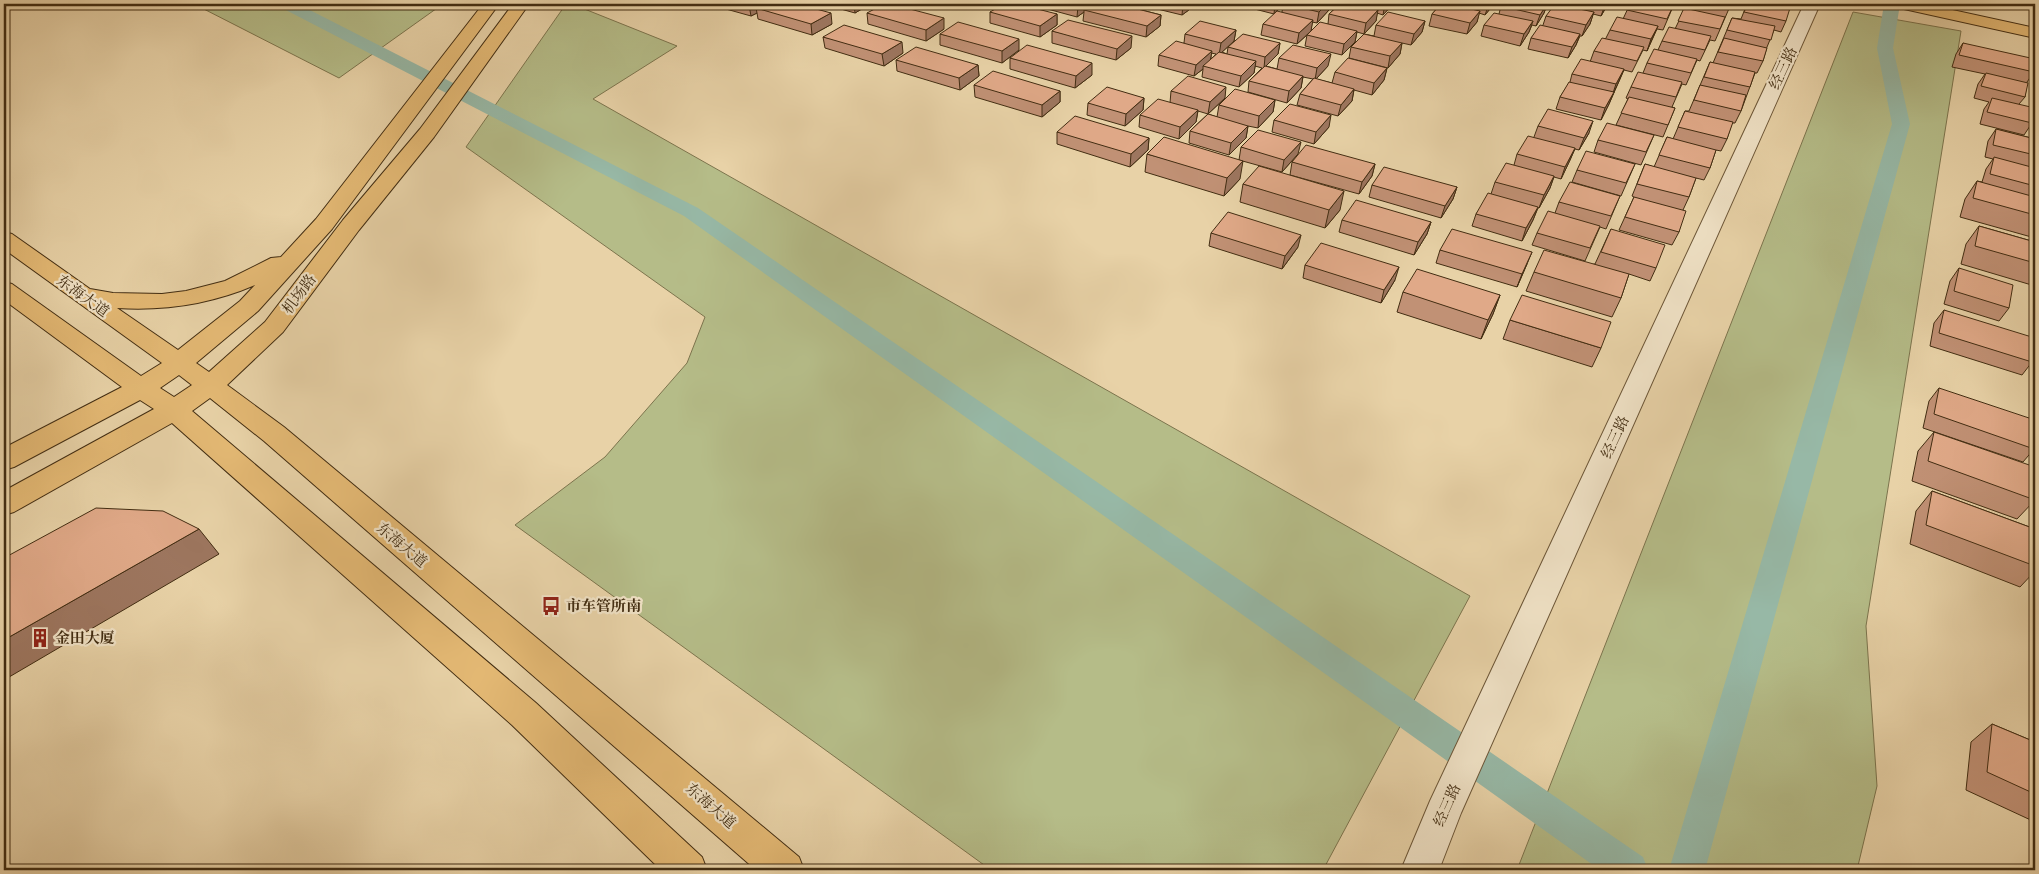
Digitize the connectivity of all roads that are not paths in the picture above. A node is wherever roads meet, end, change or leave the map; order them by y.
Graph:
1 (491, 4) edge
2 (522, 4) edge
3 (1812, 4) edge
4 (1904, 4) edge
5 (2035, 33) edge
6 (4, 240) edge
7 (300, 251) junction
8 (4, 289) edge
9 (81, 295) junction
10 (178, 364) junction
11 (211, 385) junction
12 (140, 388) junction
13 (174, 410) junction
14 (4, 460) edge
15 (4, 504) edge
16 (688, 870) edge
17 (785, 870) edge
18 (1420, 870) edge

1 - 7 main road, 机场路
2 - 11 main road, 机场路
3 - 18 street, 经三路
4 - 5 main road
6 - 9 main road, 东海大道
7 - 9 main road
7 - 10 main road, 机场路
8 - 12 main road
9 - 10 main road, 东海大道
10 - 11 main road, 东海大道
10 - 12 main road, 机场路
11 - 13 main road, 机场路
11 - 17 main road, 东海大道
12 - 13 main road
12 - 14 main road, 机场路
13 - 15 main road, 机场路
13 - 16 main road

